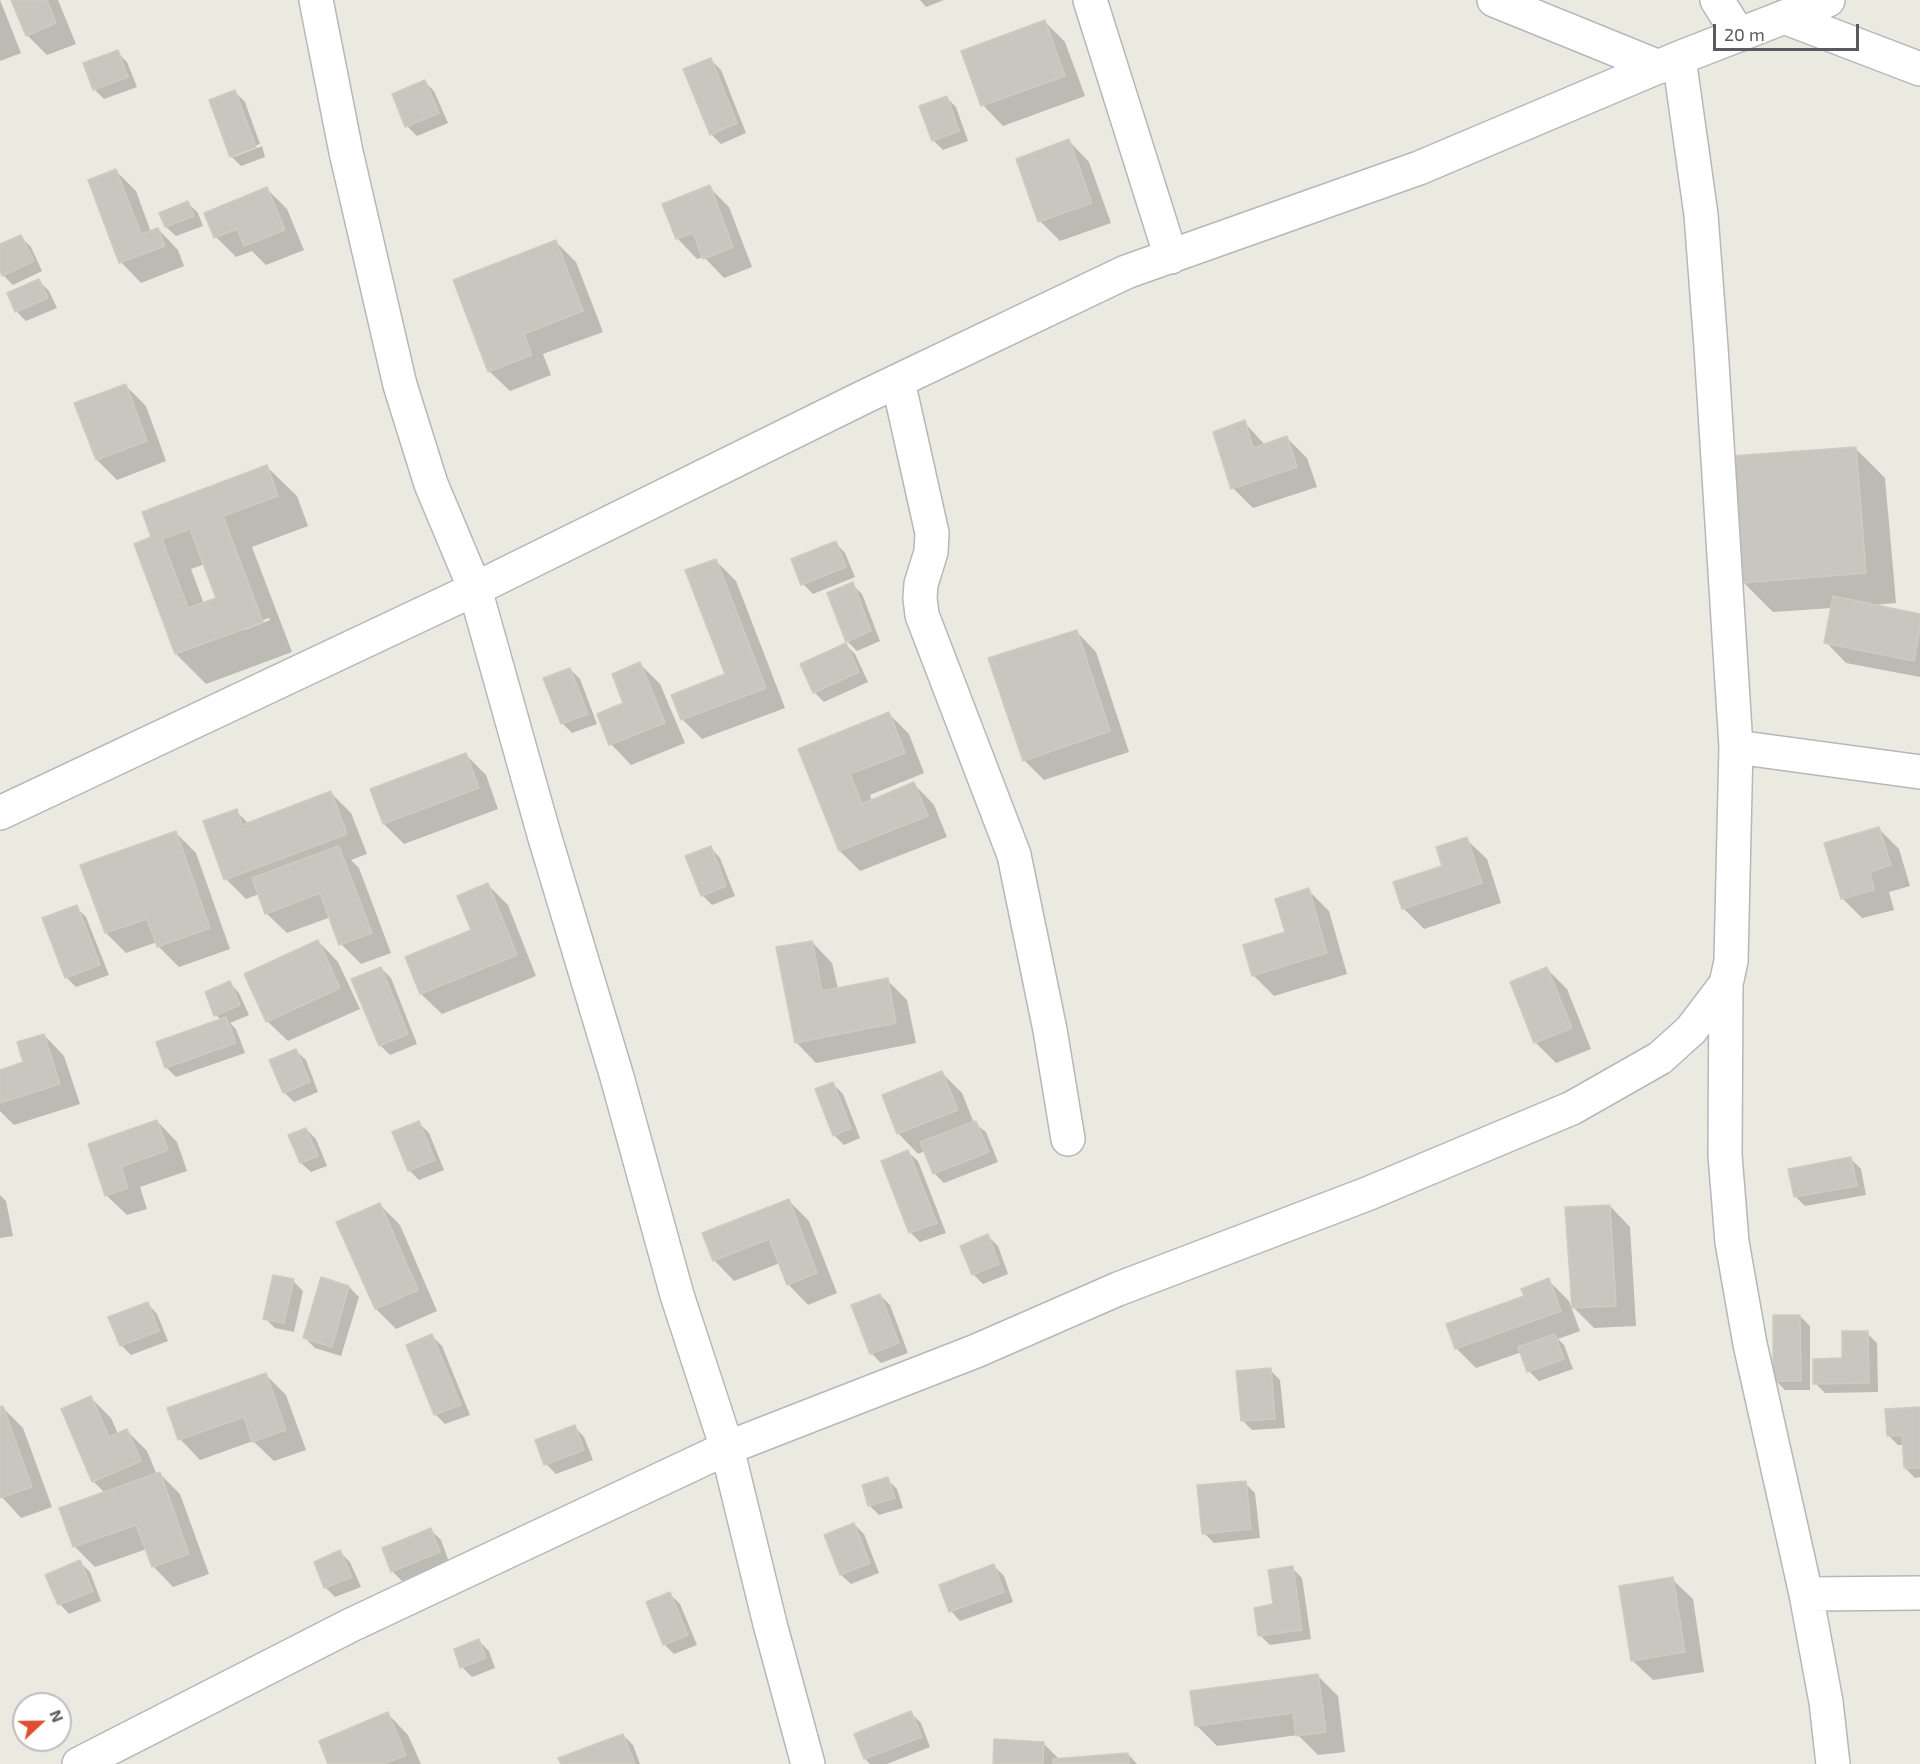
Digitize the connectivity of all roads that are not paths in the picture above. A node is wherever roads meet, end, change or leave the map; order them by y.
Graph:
1 (316, 0) edge
2 (1089, 0) edge
3 (1494, 0) edge
4 (1717, 0) edge
5 (1828, 0) edge
6 (1784, 17) junction
7 (1739, 35) junction
8 (1669, 63) junction
9 (1920, 69) edge
10 (1171, 256) junction
11 (898, 381) junction
12 (475, 589) junction
13 (1736, 747) junction
14 (1920, 772) edge
15 (0, 813) edge
16 (1726, 984) junction
17 (1068, 1138) dead end
18 (727, 1448) junction
19 (1920, 1593) edge
20 (1806, 1594) junction
21 (79, 1764) edge
22 (808, 1764) edge
23 (1833, 1764) edge

1 - 12 street
2 - 10 street
3 - 8 street
4 - 7 street
5 - 6 street
6 - 7 street
6 - 9 street
7 - 8 street
8 - 10 street
8 - 13 street
10 - 11 street
11 - 12 street
11 - 17 street
12 - 15 street
12 - 18 street
13 - 14 street
13 - 16 street
16 - 18 street
16 - 20 street
18 - 21 street
18 - 22 street
19 - 20 street
20 - 23 street

